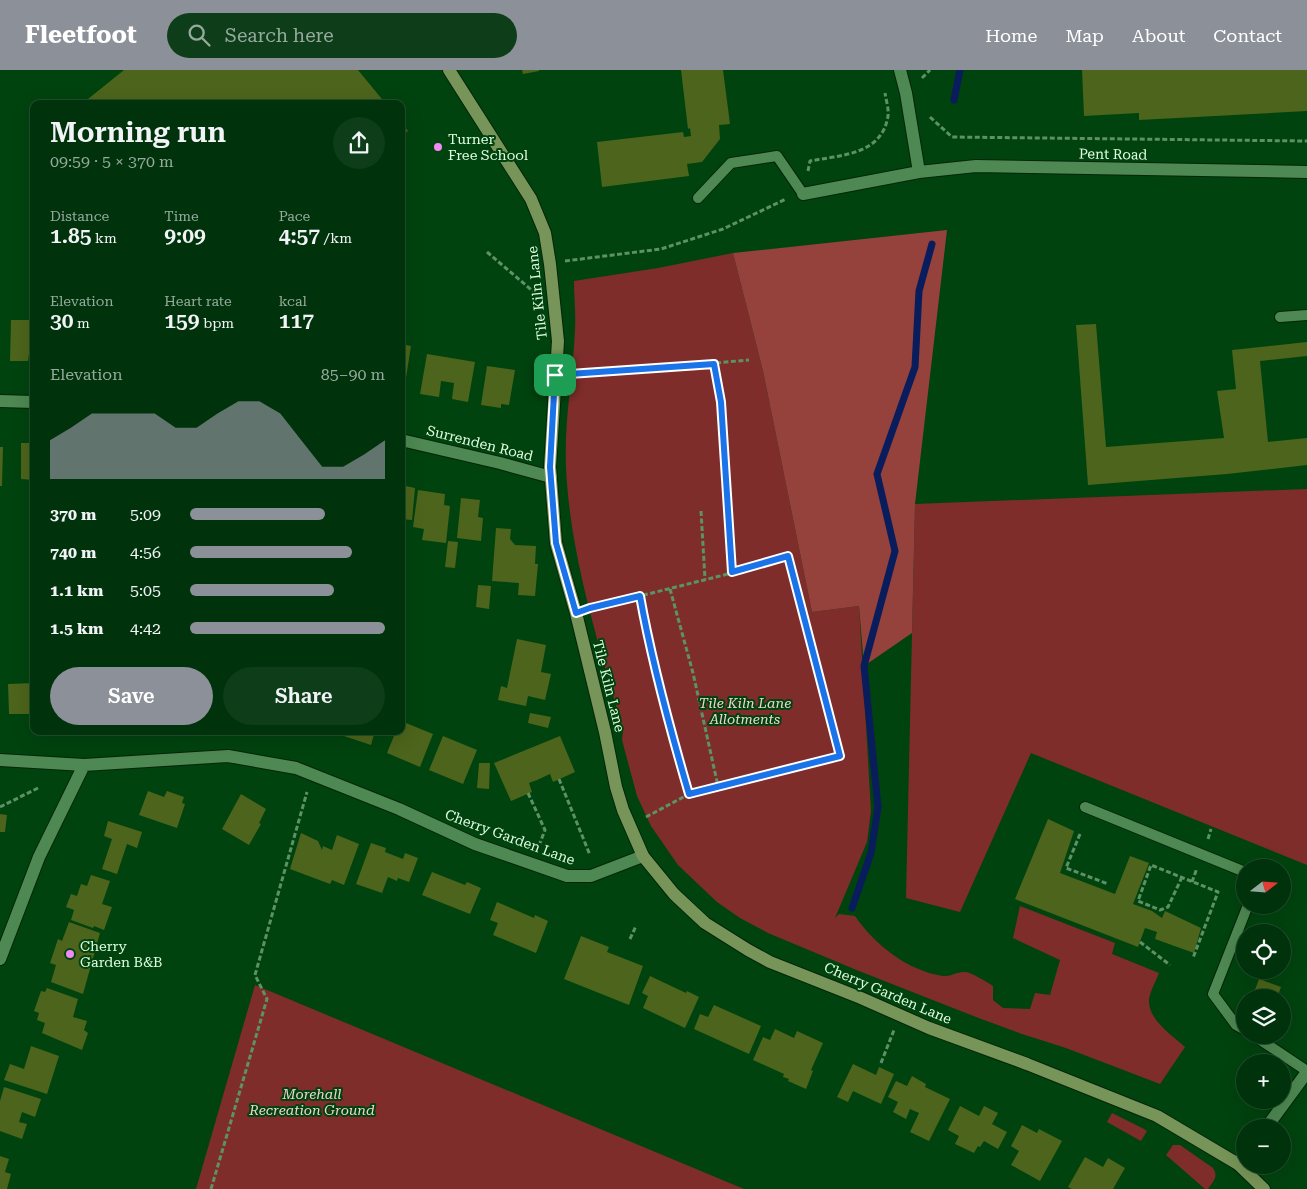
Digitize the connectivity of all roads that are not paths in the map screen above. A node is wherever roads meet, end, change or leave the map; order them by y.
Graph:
1 (449, 70) edge
2 (900, 70) edge
3 (918, 172) junction
4 (1307, 172) edge
5 (803, 194) joint
6 (698, 198) dead end
7 (1307, 315) edge
8 (1280, 317) dead end
9 (0, 401) edge
10 (30, 402) edge
11 (405, 441) edge
12 (551, 477) junction
13 (0, 760) edge
14 (84, 765) junction
15 (1085, 807) dead end
16 (643, 856) junction
17 (1236, 868) edge
18 (1244, 914) edge
19 (0, 958) edge
20 (1236, 1025) edge
21 (1265, 1044) edge
22 (1307, 1072) edge
23 (1273, 1119) edge
24 (1236, 1156) edge
25 (1252, 1174) edge
26 (1264, 1189) edge

1 - 12 street, Tile Kiln Lane
2 - 3 street
3 - 4 street, Pent Road
3 - 5 street, Pent Road
5 - 6 lane
7 - 8 lane
9 - 10 street
11 - 12 street, Surrenden Road
12 - 16 street, Tile Kiln Lane
13 - 14 street, Cherry Garden Lane
14 - 16 street, Cherry Garden Lane
14 - 19 street
15 - 17 lane
16 - 24 street, Cherry Garden Lane
18 - 20 lane
21 - 22 lane
22 - 23 street
25 - 26 street, Cherry Garden Lane

